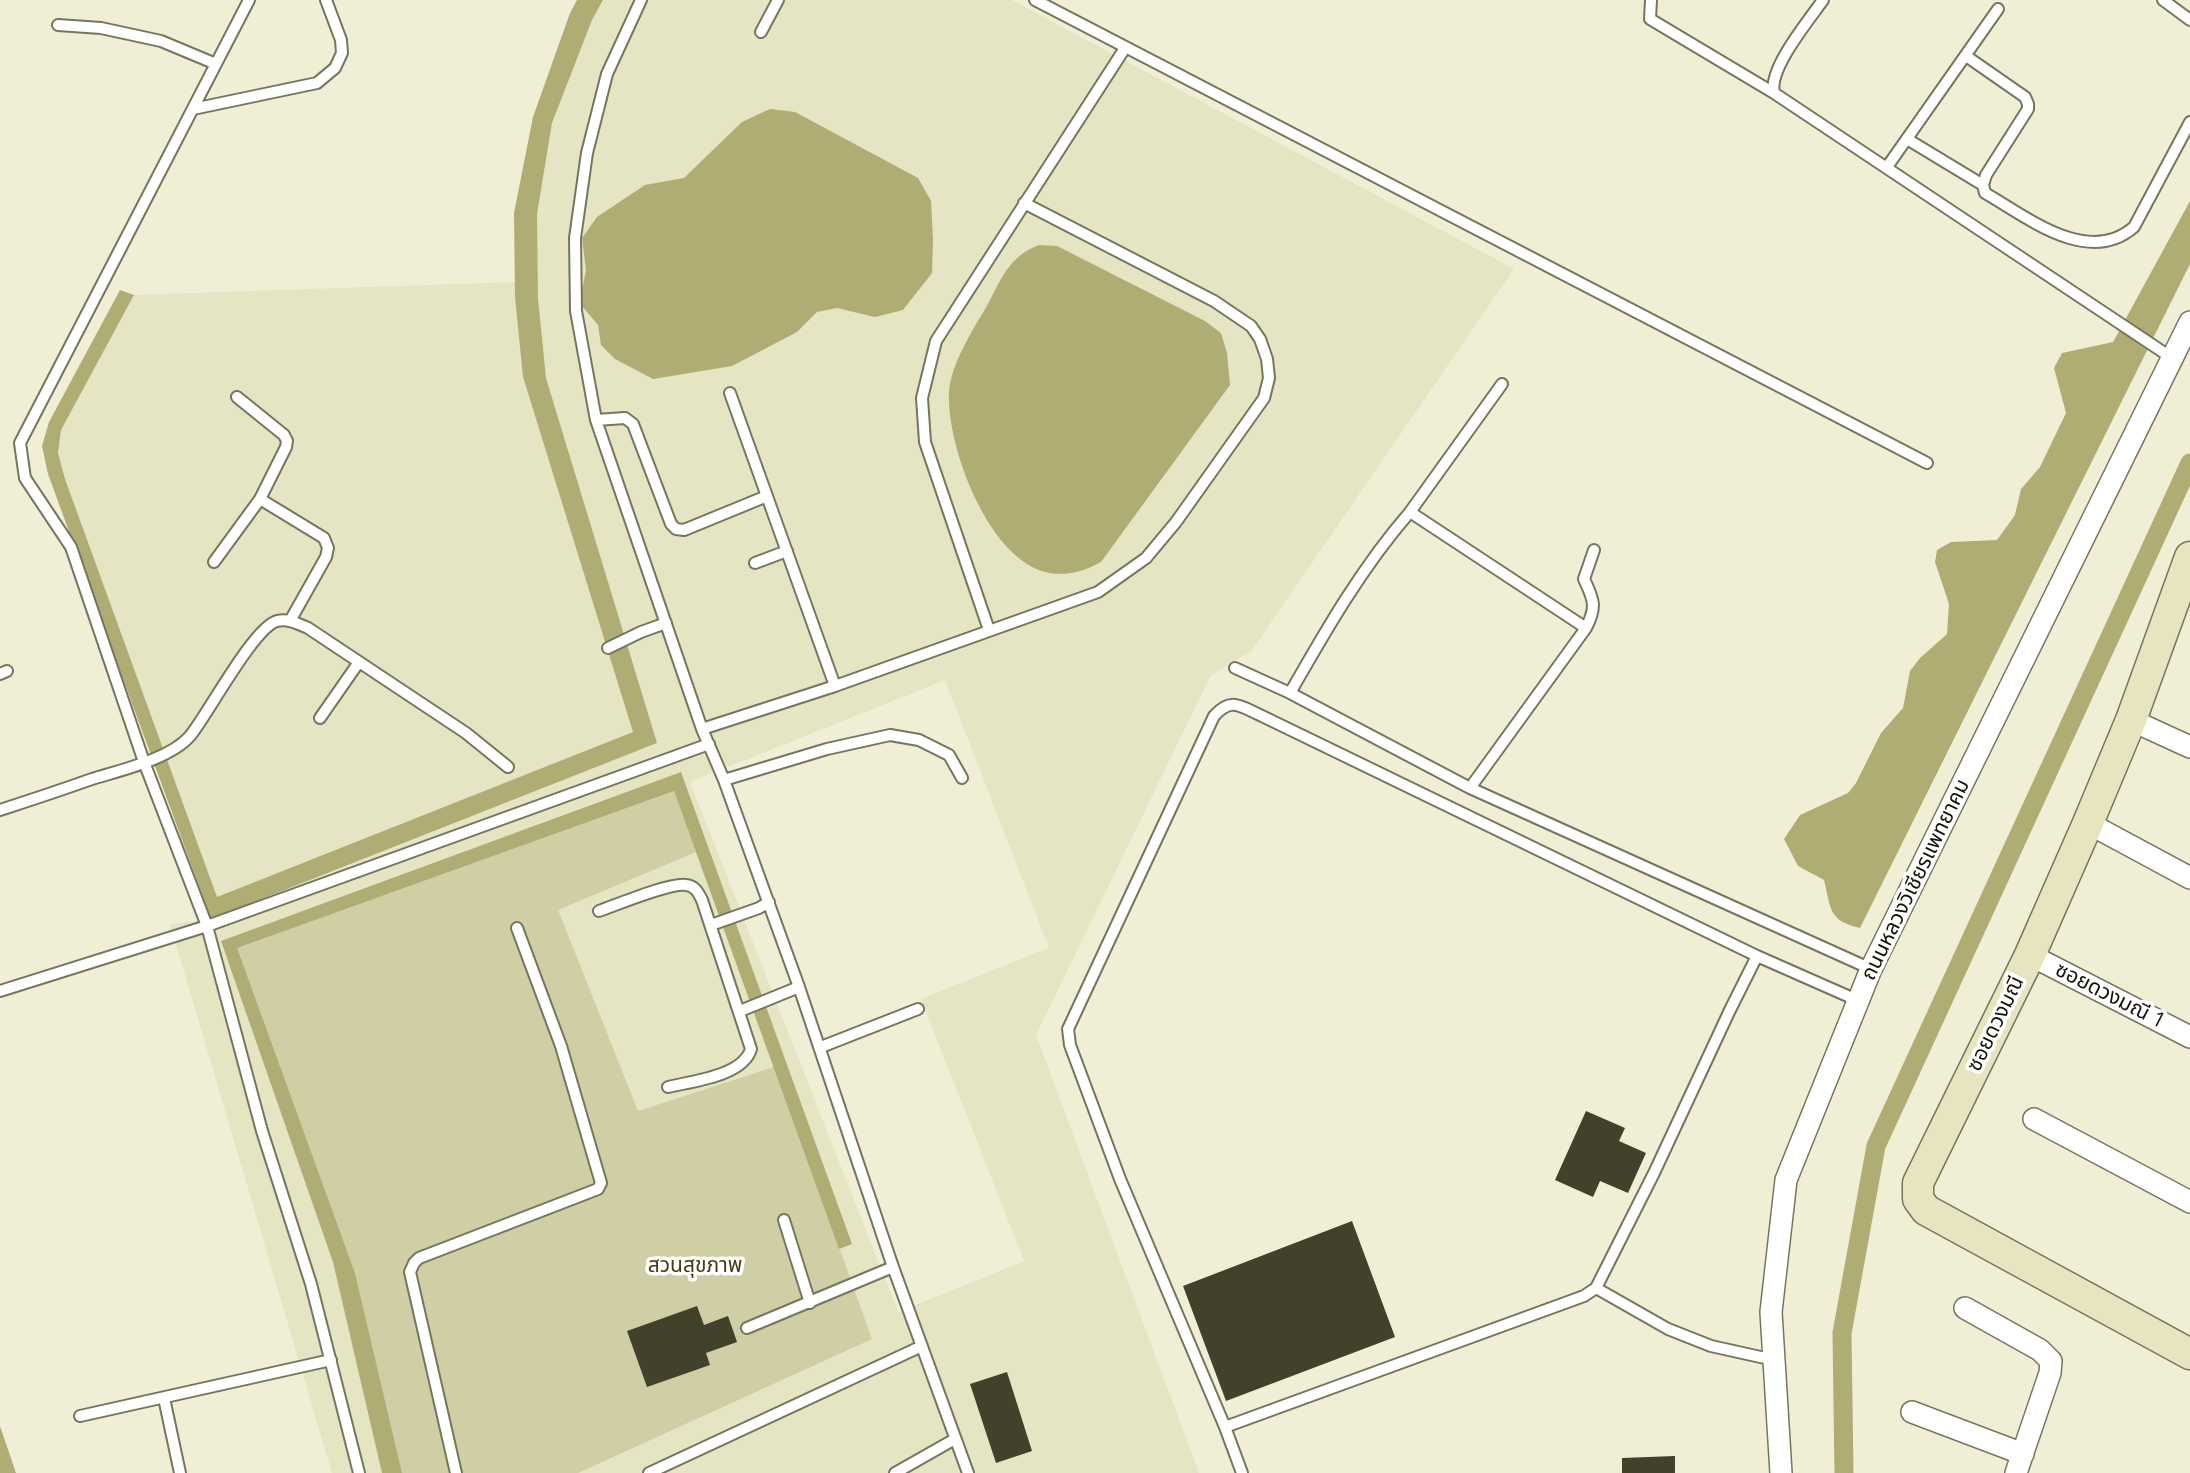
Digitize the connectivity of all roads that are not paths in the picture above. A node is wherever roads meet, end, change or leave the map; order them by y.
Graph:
1 (249, 0) edge
2 (326, 0) edge
3 (641, 0) edge
4 (778, 0) edge
5 (1035, 0) edge
6 (1651, 0) edge
7 (1823, 0) edge
8 (2163, 0) edge
9 (1998, 9) dead end
10 (2190, 20) edge
11 (58, 25) dead end
12 (761, 32) dead end
13 (1125, 48) junction
14 (1966, 56) junction
15 (216, 64) junction
16 (1774, 93) junction
17 (193, 109) junction
18 (2190, 122) edge
19 (1907, 139) junction
20 (1887, 167) junction
21 (1983, 185) junction
22 (1024, 202) junction
23 (2190, 322) edge
24 (2172, 358) junction
25 (1502, 384) dead end
26 (730, 393) dead end
27 (237, 397) dead end
28 (596, 420) junction
29 (1927, 463) dead end
30 (767, 496) junction
31 (260, 499) junction
32 (1409, 512) junction
33 (1594, 550) dead end
34 (787, 551) junction
35 (2190, 557) edge
36 (214, 562) dead end
37 (755, 563) dead end
38 (290, 621) junction
39 (662, 625) junction
40 (1586, 628) junction
41 (989, 630) junction
42 (608, 648) dead end
43 (359, 662) junction
44 (1235, 668) dead end
45 (835, 686) junction
46 (1290, 693) junction
47 (320, 718) dead end
48 (2131, 720) junction
49 (702, 729) junction
50 (709, 744) junction
51 (2190, 747) edge
52 (145, 762) junction
53 (508, 766) dead end
54 (962, 778) dead end
55 (724, 780) junction
56 (1470, 788) junction
57 (0, 810) edge
58 (2088, 823) junction
59 (2190, 878) edge
60 (769, 902) junction
61 (599, 911) dead end
62 (714, 924) junction
63 (207, 926) junction
64 (517, 928) dead end
65 (2030, 955) junction
66 (1757, 956) junction
67 (1871, 970) junction
68 (799, 987) junction
69 (0, 991) edge
70 (1859, 1001) junction
71 (918, 1009) dead end
72 (744, 1010) junction
73 (2190, 1037) edge
74 (821, 1047) junction
75 (668, 1087) dead end
76 (2035, 1119) dead end
77 (2190, 1202) edge
78 (783, 1220) dead end
79 (893, 1267) junction
80 (1596, 1288) junction
81 (810, 1303) junction
82 (1965, 1308) dead end
83 (747, 1328) dead end
84 (922, 1346) junction
85 (2190, 1354) edge
86 (331, 1360) junction
87 (1774, 1360) junction
88 (164, 1398) junction
89 (1912, 1412) dead end
90 (80, 1416) dead end
91 (1225, 1427) junction
92 (955, 1439) junction
93 (2019, 1463) edge
94 (180, 1473) edge
95 (359, 1473) edge
96 (456, 1473) edge
97 (649, 1473) edge
98 (895, 1473) edge
99 (968, 1473) edge
100 (1242, 1473) edge
101 (1781, 1473) edge

1 - 15 lane
2 - 17 lane
3 - 28 lane
4 - 12 lane
5 - 13 lane
6 - 16 lane
7 - 16 lane
8 - 10 lane
9 - 14 lane
11 - 15 lane
13 - 22 lane
13 - 29 lane
14 - 19 lane
14 - 21 lane
15 - 17 lane
16 - 20 lane
17 - 52 lane
18 - 21 lane
19 - 20 lane
19 - 21 lane
20 - 24 lane
22 - 41 lane
22 - 41 lane
23 - 24 street, ถนนหลวงวิเชียรแพทยาคม
24 - 67 street, ถนนหลวงวิเชียรแพทยาคม
25 - 32 lane
26 - 30 lane
27 - 31 lane
28 - 30 lane
28 - 39 lane
30 - 34 lane
31 - 36 lane
31 - 38 lane
32 - 40 lane
32 - 46 lane
33 - 40 lane
34 - 37 lane
34 - 45 lane
35 - 48 street, ซอยดวงมณี
38 - 43 lane
38 - 52 lane
39 - 42 lane
39 - 49 lane
40 - 56 lane
41 - 45 lane
43 - 47 lane
43 - 53 lane
44 - 46 lane
45 - 49 lane
46 - 56 lane
48 - 51 street
48 - 58 street, ซอยดวงมณี
49 - 50 lane
50 - 55 lane
50 - 63 lane
52 - 57 lane
52 - 63 lane
54 - 55 lane
55 - 60 lane
56 - 67 lane
58 - 59 street
58 - 65 street, ซอยดวงมณี
60 - 62 lane
60 - 68 lane
61 - 62 lane
62 - 72 lane
63 - 69 lane
63 - 86 lane
64 - 96 lane
65 - 73 street, ซอยดวงมณี 1
65 - 85 street, ซอยดวงมณี
66 - 70 lane
66 - 80 lane
66 - 91 lane
67 - 70 street, ถนนหลวงวิเชียรแพทยาคม
68 - 72 lane
68 - 74 lane
70 - 87 street, ถนนหลวงวิเชียรแพทยาคม
71 - 74 lane
72 - 75 lane
74 - 79 lane
76 - 77 street
78 - 81 lane
79 - 81 lane
79 - 84 lane
80 - 87 lane
80 - 91 lane
81 - 83 lane
82 - 93 street
84 - 92 lane
84 - 97 lane
86 - 88 lane
86 - 95 lane
87 - 101 street, ถนนหลวงวิเชียรแพทยาคม
88 - 90 lane
88 - 94 lane
89 - 93 street
91 - 100 lane
92 - 98 lane
92 - 99 lane

